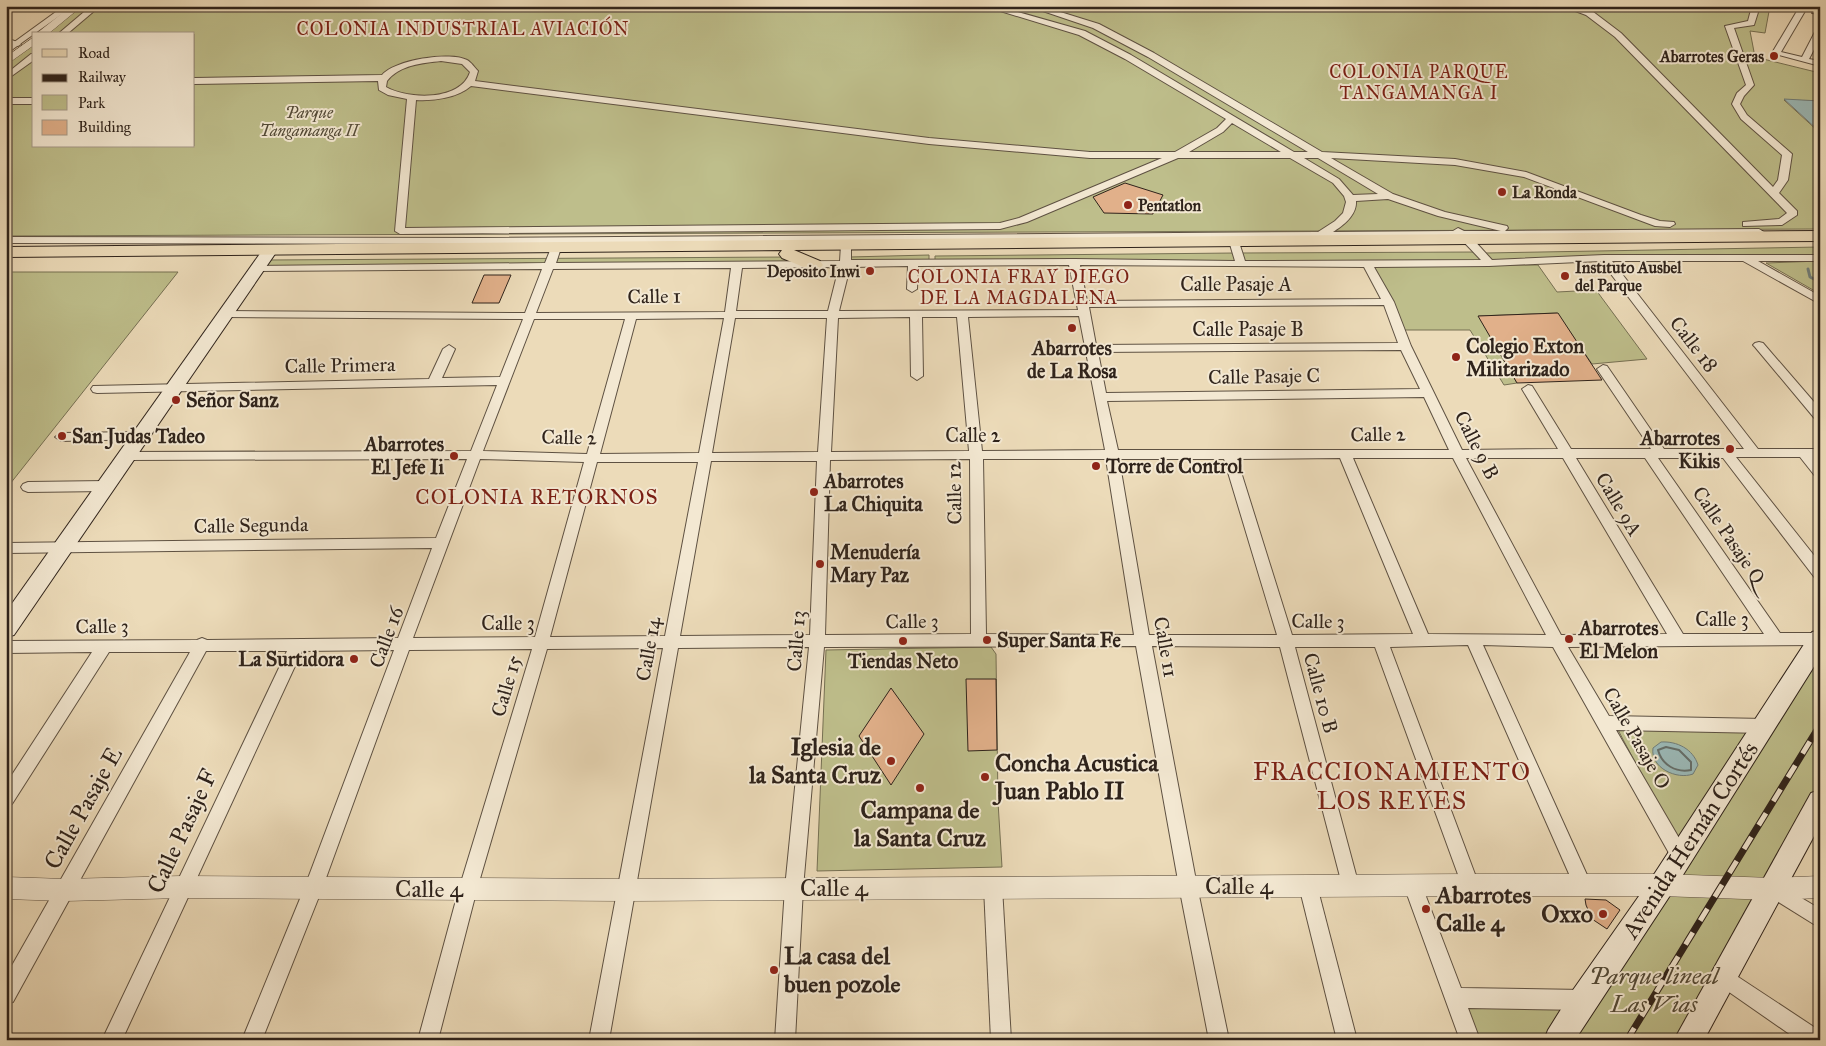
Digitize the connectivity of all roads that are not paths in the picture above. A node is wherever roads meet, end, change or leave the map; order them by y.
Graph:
1 (69, 6) edge
2 (77, 6) edge
3 (96, 6) edge
4 (988, 6) edge
5 (1032, 6) edge
6 (1566, 6) edge
7 (1756, 6) edge
8 (1804, 6) edge
9 (1820, 30) edge
10 (39, 32) edge
11 (44, 32) edge
12 (64, 32) edge
13 (6, 40) edge
14 (27, 42) edge
15 (6, 52) edge
16 (32, 58) edge
17 (1804, 60) junction
18 (6, 62) edge
19 (1820, 64) edge
20 (6, 78) edge
21 (384, 78) junction
22 (195, 81) edge
23 (469, 83) junction
24 (412, 98) junction
25 (6, 101) edge
26 (32, 101) edge
27 (1231, 119) junction
28 (1177, 155) junction
29 (1291, 155) junction
30 (1322, 155) junction
31 (1774, 194) junction
32 (1389, 196) junction
33 (1350, 198) junction
34 (1442, 214) junction
35 (1523, 232) junction
36 (1820, 234) edge
37 (1559, 236) junction
38 (1314, 238) junction
39 (6, 240) edge
40 (1468, 241) junction
41 (107, 245) junction
42 (1820, 246) edge
43 (931, 249) junction
44 (6, 252) edge
45 (634, 252) junction
46 (1238, 252) junction
47 (445, 253) junction
48 (266, 254) junction
49 (788, 254) junction
50 (846, 254) junction
51 (196, 255) junction
52 (553, 256) junction
53 (1743, 257) junction
54 (1604, 258) junction
55 (1820, 258) edge
56 (6, 261) edge
57 (1074, 262) junction
58 (1367, 263) junction
59 (1489, 263) junction
60 (913, 264) junction
61 (737, 265) junction
62 (814, 265) junction
63 (912, 289) dead end
64 (1388, 302) junction
65 (1820, 302) edge
66 (1084, 309) junction
67 (226, 314) junction
68 (730, 314) junction
69 (833, 314) junction
70 (916, 315) junction
71 (962, 315) junction
72 (530, 316) junction
73 (631, 316) junction
74 (1759, 345) dead end
75 (1405, 346) junction
76 (1091, 348) junction
77 (449, 349) dead end
78 (1602, 369) dead end
79 (917, 376) dead end
80 (505, 381) junction
81 (434, 382) junction
82 (176, 387) junction
83 (97, 389) dead end
84 (1528, 389) dead end
85 (1429, 393) junction
86 (1100, 397) junction
87 (1820, 417) edge
88 (141, 436) junction
89 (61, 437) dead end
90 (1457, 453) junction
91 (1565, 453) junction
92 (1726, 453) junction
93 (1803, 453) junction
94 (1820, 453) edge
95 (1654, 454) junction
96 (1754, 454) junction
97 (476, 455) junction
98 (824, 455) junction
99 (976, 455) junction
100 (1112, 455) junction
101 (1229, 455) junction
102 (1345, 455) junction
103 (127, 456) junction
104 (706, 457) junction
105 (592, 458) junction
106 (1820, 473) edge
107 (106, 486) junction
108 (28, 487) dead end
109 (441, 543) junction
110 (6, 548) edge
111 (62, 548) junction
112 (1820, 574) edge
113 (10, 619) edge
114 (1819, 638) edge
115 (1473, 639) junction
116 (1678, 639) junction
117 (1776, 639) junction
118 (979, 640) junction
119 (1286, 640) junction
120 (1423, 640) junction
121 (1143, 641) junction
122 (1380, 641) junction
123 (1557, 641) junction
124 (670, 642) junction
125 (817, 642) junction
126 (541, 643) junction
127 (202, 644) junction
128 (298, 644) junction
129 (405, 644) junction
130 (6, 647) edge
131 (104, 647) junction
132 (1604, 723) junction
133 (1765, 726) junction
134 (6, 799) edge
135 (1820, 801) edge
136 (1680, 856) junction
137 (1470, 885) junction
138 (1662, 885) junction
139 (1188, 886) junction
140 (1308, 886) junction
141 (1350, 886) junction
142 (1414, 886) junction
143 (1583, 886) junction
144 (182, 887) junction
145 (993, 887) junction
146 (1820, 887) edge
147 (6, 888) edge
148 (794, 888) junction
149 (313, 889) junction
150 (468, 889) junction
151 (1772, 889) junction
152 (65, 890) junction
153 (625, 890) junction
154 (1820, 919) edge
155 (1723, 976) junction
156 (6, 995) edge
157 (1455, 998) junction
158 (1583, 1000) junction
159 (112, 1040) edge
160 (252, 1040) edge
161 (428, 1040) edge
162 (599, 1040) edge
163 (785, 1040) edge
164 (1001, 1040) edge
165 (1219, 1040) edge
166 (1347, 1040) edge
167 (1470, 1040) edge
168 (1558, 1040) edge
169 (1688, 1040) edge
170 (1815, 1040) edge

1 - 10 street
2 - 11 street
3 - 12 street
4 - 27 street
5 - 30 street
6 - 31 street
7 - 31 street
8 - 17 street
9 - 17 street
13 - 14 street
14 - 15 street
14 - 18 street
16 - 20 street
17 - 19 street
21 - 22 street
21 - 23 street
21 - 24 street
23 - 24 street
23 - 28 street
24 - 28 street
25 - 26 street
27 - 28 street
27 - 29 street
28 - 29 street
29 - 30 street
29 - 33 street
30 - 31 street
30 - 32 street
32 - 33 street
32 - 34 street
33 - 38 street
34 - 35 street
34 - 40 street
35 - 37 street
35 - 40 street
36 - 37 main road
37 - 40 main road
38 - 40 main road
38 - 43 street
38 - 46 main road
39 - 41 street
40 - 42 main road
40 - 46 main road
40 - 59 street
41 - 44 main road
41 - 48 street
41 - 51 main road
43 - 45 street
43 - 46 main road
43 - 50 main road
43 - 57 street
43 - 60 street
45 - 47 street
45 - 49 main road
45 - 50 main road
45 - 52 main road
45 - 61 street
46 - 57 street
46 - 58 street
47 - 48 main road
47 - 48 main road
47 - 52 main road
48 - 51 main road
48 - 67 main road
49 - 50 main road
49 - 62 main road
50 - 60 street
50 - 62 street
50 - 69 street, Calle 13
51 - 56 main road
52 - 72 street, Calle 16
53 - 54 street
53 - 55 street
53 - 65 street
54 - 59 street
54 - 96 street, Calle 18
57 - 66 street, Calle 11
58 - 59 street
58 - 64 street, Calle 9 B
60 - 63 street
61 - 62 street
61 - 68 street, Calle 14
64 - 66 street, Calle Pasaje A
64 - 75 street, Calle 9 B
66 - 71 street, Calle 1
66 - 76 street, Calle 11
67 - 72 street, Calle 1
67 - 82 main road
68 - 69 street, Calle 1
68 - 73 street, Calle 1
68 - 104 street, Calle 14
69 - 70 street, Calle 1
69 - 98 street, Calle 13
70 - 71 street, Calle 1
70 - 79 street
71 - 99 street, Calle 12
72 - 73 street, Calle 1
72 - 80 street, Calle 16
73 - 105 street, Calle 15
74 - 87 street
75 - 76 street, Calle Pasaje B
75 - 85 street, Calle 9 B
76 - 86 street, Calle 11
77 - 81 street
78 - 95 street, Calle Pasaje Q
80 - 81 street, Calle Primera
80 - 97 street, Calle 16
81 - 82 street, Calle Primera
82 - 83 street, Calle Primera
82 - 88 main road
84 - 91 street, Calle 9A
85 - 86 street, Calle Pasaje C
85 - 90 street, Calle 9 B
86 - 100 street, Calle 11
88 - 89 street
88 - 103 main road
90 - 91 street, Calle 2
90 - 102 street, Calle 2
90 - 123 street, Calle 9 B
91 - 95 street, Calle 2
91 - 116 street, Calle 9A
92 - 95 street, Calle 2
92 - 96 street, Calle 2
92 - 112 street
93 - 94 street, Calle 2
93 - 96 street, Calle 2
93 - 106 street
95 - 117 street, Calle Pasaje Q
97 - 103 street, Calle 2
97 - 105 street, Calle 2
97 - 109 street, Calle 16
98 - 99 street, Calle 2
98 - 104 street, Calle 2
98 - 125 street, Calle 13
99 - 100 street, Calle 2
99 - 118 street, Calle 12
100 - 101 street, Calle 2
100 - 121 street, Calle 11
101 - 102 street, Calle 2
101 - 119 street, Calle 10 B
102 - 120 street
103 - 107 main road
104 - 105 street, Calle 2
104 - 124 street, Calle 14
105 - 126 street, Calle 15
107 - 108 street
107 - 111 main road
109 - 111 street, Calle Segunda
109 - 129 street, Calle 16
110 - 111 street, Calle Segunda
111 - 113 main road
114 - 117 street, Calle 3
114 - 133 main road, Avenida Hernán Cortés
115 - 120 street, Calle 3
115 - 123 street, Calle 3
115 - 143 street
116 - 117 street, Calle 3
116 - 123 street, Calle 3
118 - 121 street, Calle 3
118 - 125 street, Calle 3
119 - 121 street, Calle 3
119 - 122 street, Calle 3
119 - 141 street, Calle 10 B
120 - 122 street, Calle 3
121 - 139 street, Calle 11
122 - 137 street
123 - 132 street, Calle Pasaje O
124 - 125 street, Calle 3
124 - 126 street, Calle 3
124 - 153 street, Calle 14
125 - 148 street, Calle 13
126 - 129 street, Calle 3
126 - 150 street, Calle 15
127 - 128 street, Calle 3
127 - 131 street, Calle 3
127 - 152 street, Calle Pasaje E
128 - 129 street, Calle 3
128 - 144 street, Calle Pasaje F
129 - 149 street, Calle 16
130 - 131 street, Calle 3
131 - 134 street
132 - 133 street
132 - 136 street, Calle Pasaje O
133 - 136 main road, Avenida Hernán Cortés
135 - 151 main road
136 - 138 main road, Avenida Hernán Cortés
137 - 142 street, Calle 4
137 - 143 street, Calle 4
138 - 143 street, Calle 4
138 - 151 street, Calle 4
138 - 158 main road, Avenida Hernán Cortés
139 - 140 street, Calle 4
139 - 145 street, Calle 4
139 - 165 street, Calle 11
140 - 141 street, Calle 4
140 - 166 street
141 - 142 street, Calle 4
142 - 157 street
144 - 149 street, Calle 4
144 - 152 street, Calle 4
144 - 159 street, Calle Pasaje F
145 - 148 street, Calle 4
145 - 164 street
146 - 151 street, Calle 4
147 - 152 street, Calle 4
148 - 153 street, Calle 4
148 - 163 street, Calle 13
149 - 150 street, Calle 4
149 - 160 street, Calle 16
150 - 153 street, Calle 4
150 - 161 street, Calle 15
151 - 154 street
151 - 155 main road
152 - 156 street, Calle Pasaje E
153 - 162 street, Calle 14
155 - 169 main road
155 - 170 street
157 - 158 street
157 - 167 street
158 - 168 main road, Avenida Hernán Cortés

